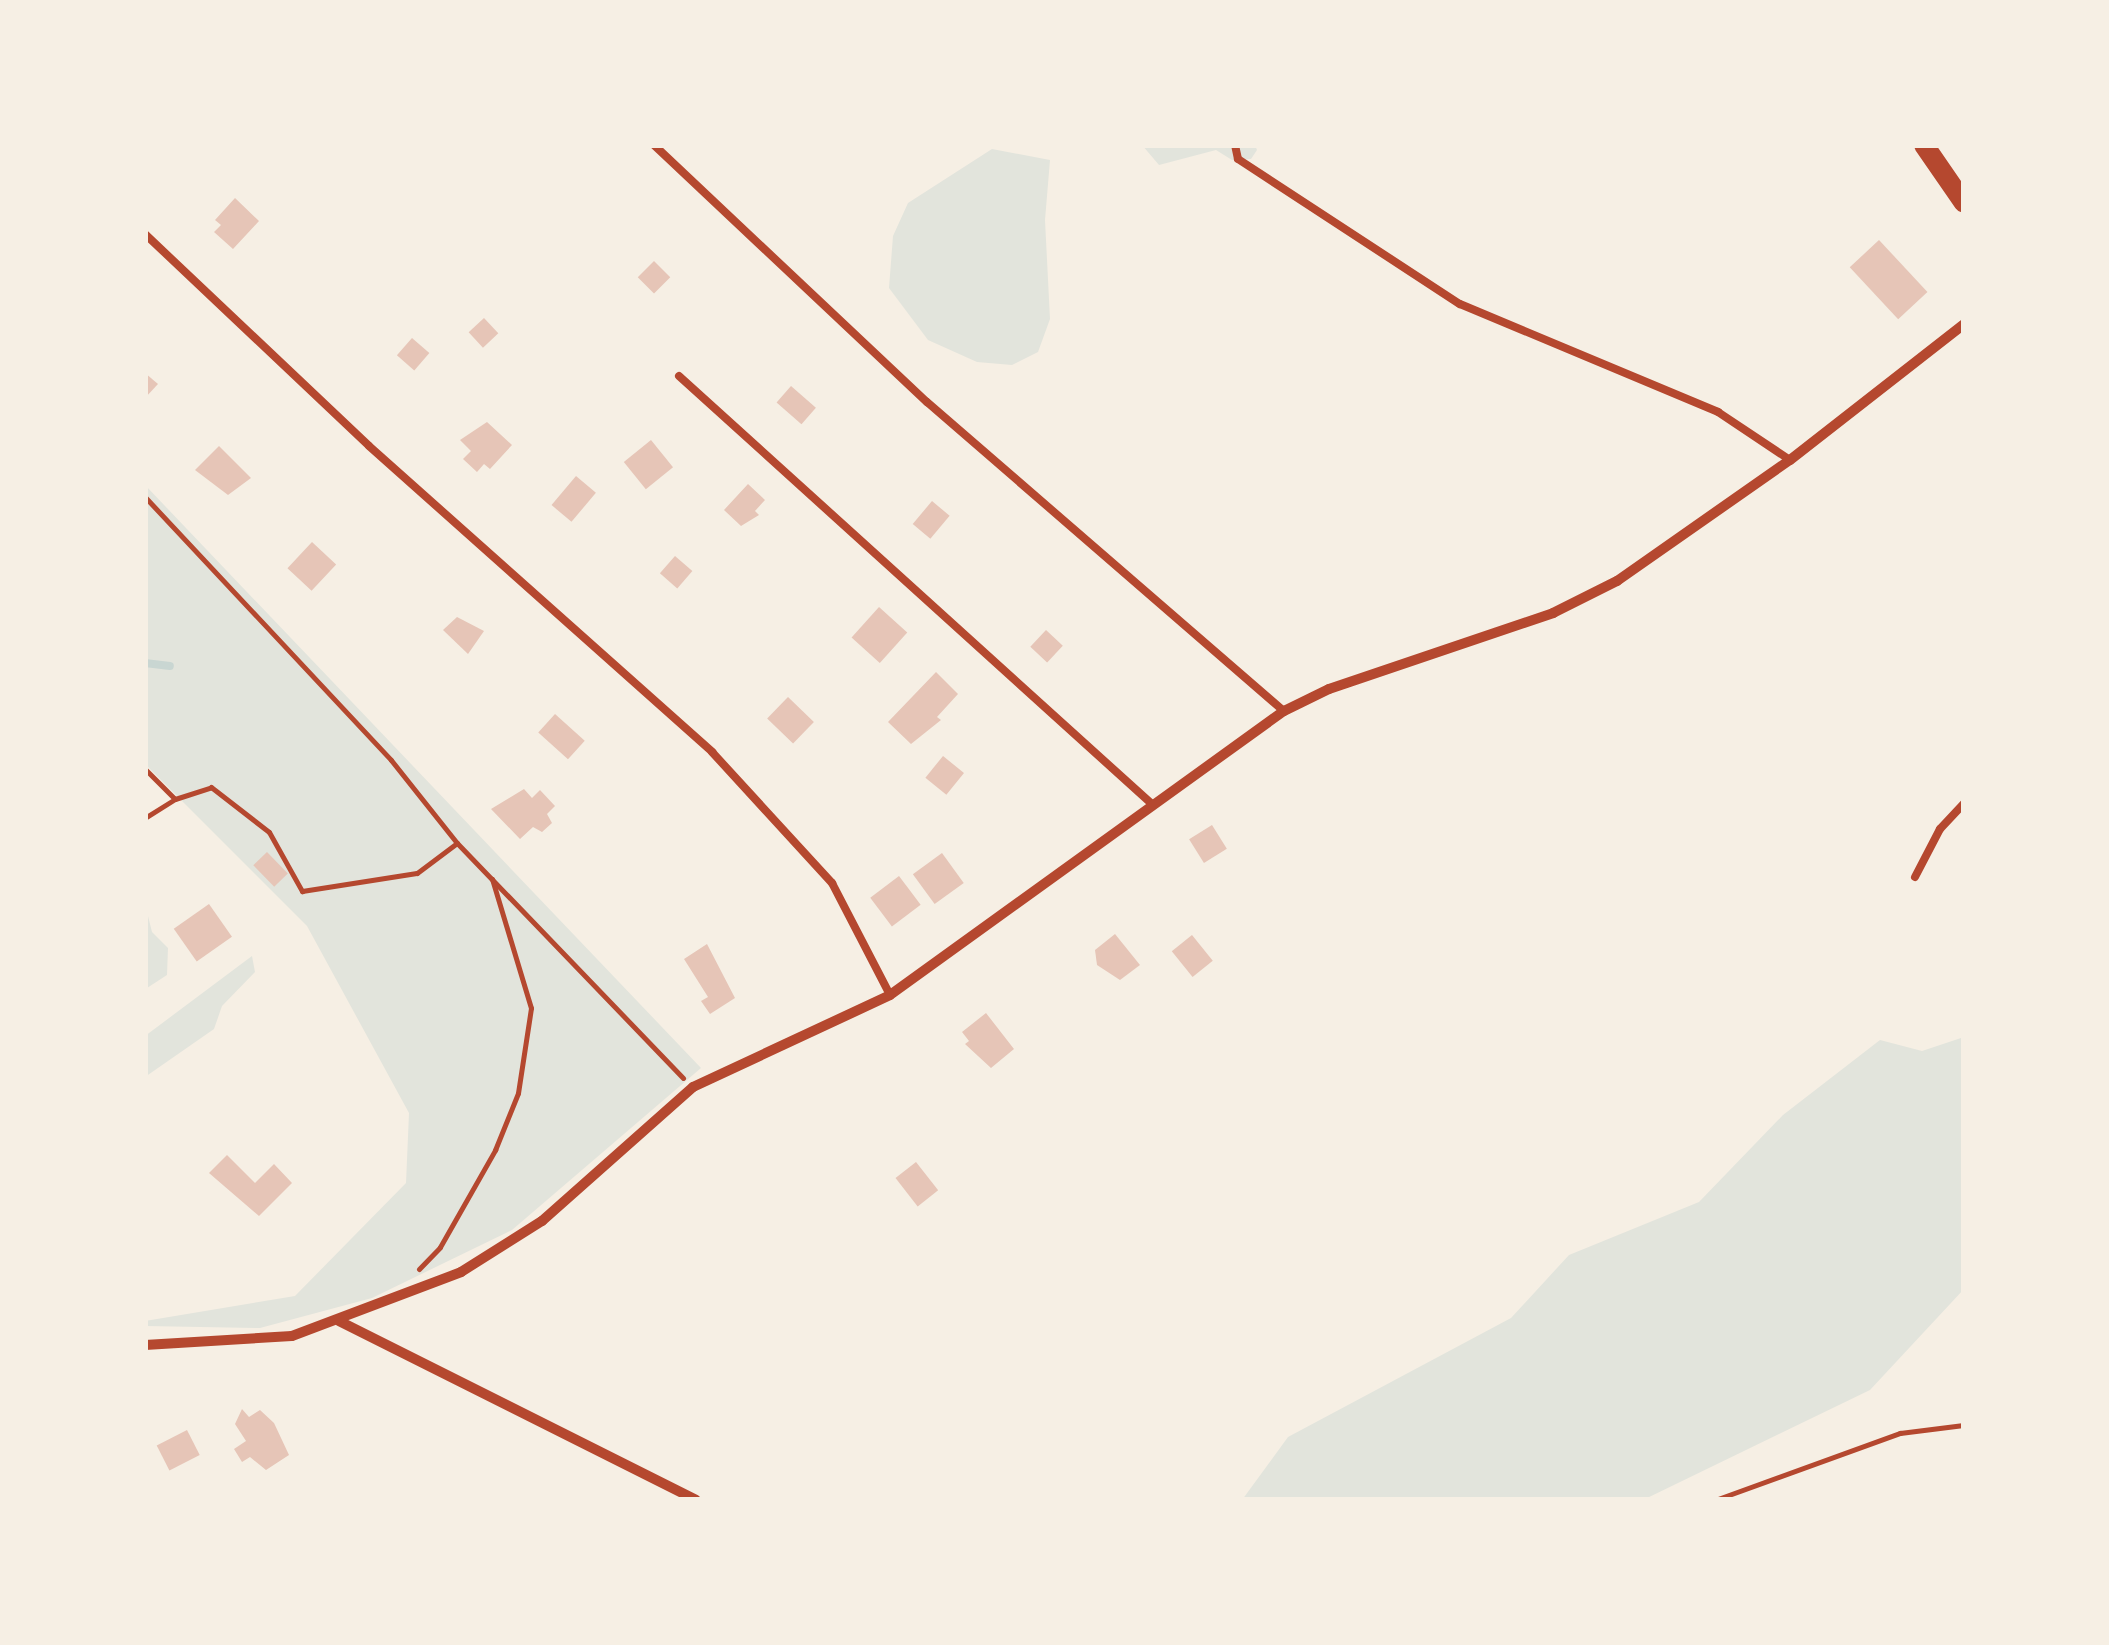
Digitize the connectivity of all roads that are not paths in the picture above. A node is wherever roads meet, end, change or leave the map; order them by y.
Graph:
1 (654, 145) edge
2 (1235, 145) edge
3 (1924, 145) edge
4 (1964, 203) edge
5 (145, 234) edge
6 (1964, 324) edge
7 (679, 376) dead end
8 (1790, 460) junction
9 (1284, 711) junction
10 (1964, 803) edge
11 (1152, 804) junction
12 (1915, 877) dead end
13 (890, 995) junction
14 (339, 1321) junction
15 (145, 1346) edge
16 (696, 1500) edge

1 - 9 lane
2 - 8 lane
3 - 4 main road
5 - 13 lane
6 - 8 street
7 - 11 lane
8 - 9 street
9 - 11 street
10 - 12 lane
11 - 13 street
13 - 14 street
14 - 15 street
14 - 16 street

